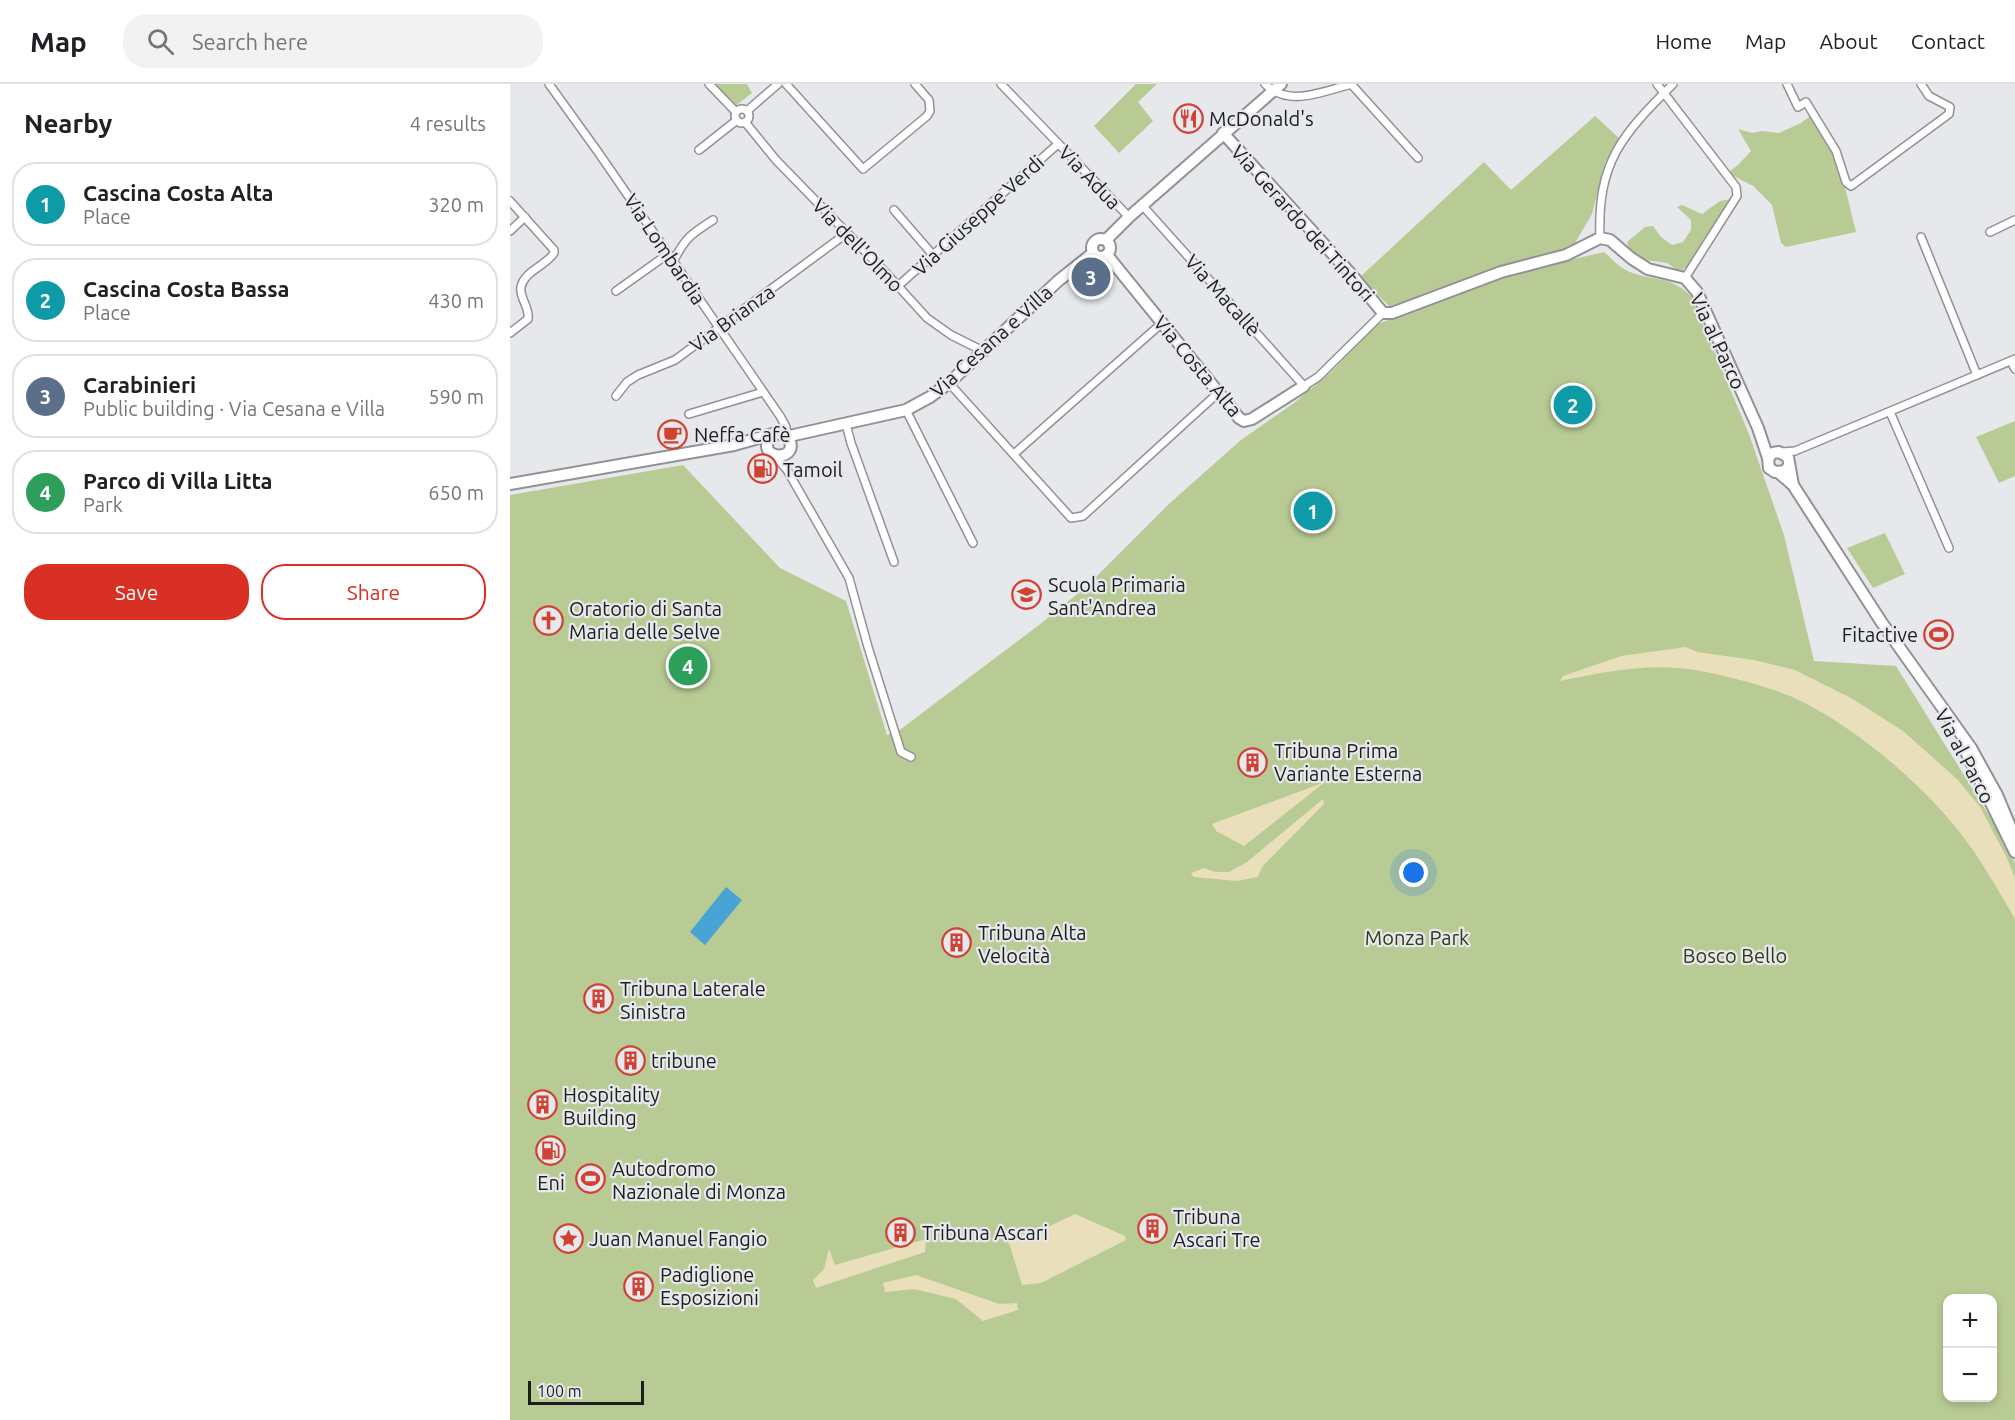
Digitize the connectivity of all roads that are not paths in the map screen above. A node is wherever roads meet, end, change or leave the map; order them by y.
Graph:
1 (549, 84) edge
2 (709, 84) edge
3 (778, 84) edge
4 (786, 84) edge
5 (915, 84) edge
6 (1001, 84) edge
7 (1351, 84) edge
8 (1657, 84) edge
9 (1673, 84) edge
10 (1788, 84) edge
11 (1921, 84) edge
12 (1273, 86) edge
13 (1665, 93) junction
14 (747, 111) junction
15 (736, 116) junction
16 (745, 122) junction
17 (1223, 134) junction
18 (1058, 144) junction
19 (699, 150) dead end
20 (1418, 158) dead end
21 (510, 201) edge
22 (1142, 205) junction
23 (894, 210) dead end
24 (1129, 216) junction
25 (525, 217) junction
26 (713, 220) dead end
27 (2015, 220) edge
28 (510, 231) edge
29 (1990, 232) dead end
30 (847, 233) junction
31 (1921, 237) dead end
32 (1107, 240) junction
33 (1594, 240) junction
34 (1093, 253) junction
35 (668, 254) junction
36 (933, 255) junction
37 (1107, 255) junction
38 (673, 262) junction
39 (1685, 278) junction
40 (897, 286) junction
41 (616, 291) dead end
42 (1383, 313) junction
43 (1162, 323) junction
44 (719, 328) junction
45 (510, 333) edge
46 (983, 351) junction
47 (2013, 360) edge
48 (2015, 369) edge
49 (1977, 375) junction
50 (949, 383) junction
51 (1304, 386) junction
52 (763, 392) junction
53 (1218, 393) junction
54 (616, 396) dead end
55 (906, 410) junction
56 (1890, 412) junction
57 (689, 414) dead end
58 (846, 424) junction
59 (1758, 428) junction
60 (780, 444) junction
61 (1795, 451) junction
62 (1781, 452) junction
63 (1014, 454) junction
64 (1768, 458) junction
65 (1785, 467) junction
66 (510, 484) edge
67 (973, 543) dead end
68 (1949, 548) dead end
69 (894, 562) dead end
70 (1929, 692) junction
71 (911, 757) dead end
72 (2015, 838) edge
73 (2015, 852) edge

1 - 35 street, Via Lombardia
2 - 15 street
3 - 14 street
4 - 5 street
6 - 18 street, Via Adua
7 - 12 street
7 - 20 street
8 - 13 street
9 - 13 street
10 - 11 street
12 - 17 street
13 - 33 street
13 - 39 street
14 - 15 street
14 - 16 street
15 - 16 street
15 - 19 street
16 - 30 street, Via dell'Olmo
17 - 22 street
17 - 42 street, Via Gerardo dei Tintori
18 - 24 street, Via Adua
18 - 36 street, Via Giuseppe Verdi
21 - 25 street
22 - 24 street
22 - 51 street, Via Macallè
23 - 36 street
24 - 32 street
25 - 28 street
25 - 45 street
26 - 38 street
27 - 29 street
30 - 40 street, Via dell'Olmo
30 - 44 street, Via Brianza
31 - 49 street
32 - 34 street
32 - 37 street
33 - 39 street, Via al Parco
33 - 42 street
34 - 37 street
34 - 46 street, Via Cesana e Villa
35 - 38 street, Via Lombardia
35 - 41 street
36 - 40 street, Via Giuseppe Verdi
37 - 43 street, Via Costa Alta
38 - 44 street, Via Lombardia
39 - 59 street, Via al Parco
40 - 46 street, Via dell'Olmo
42 - 51 street, Via Costa Alta
43 - 53 street, Via Costa Alta
43 - 63 street
44 - 52 street, Via Lombardia
44 - 54 street, Via Brianza
46 - 50 street, Via Cesana e Villa
47 - 48 street
47 - 49 street
49 - 56 street
50 - 55 street, Via Cesana e Villa
50 - 63 street
51 - 53 street, Via Costa Alta
52 - 57 street
52 - 60 street, Via Lombardia
53 - 63 street
55 - 58 street, Via Cesana e Villa
55 - 67 street
56 - 61 street
56 - 68 street
58 - 60 street, Via Cesana e Villa
58 - 69 street
59 - 62 street, Via al Parco
59 - 64 street, Via al Parco
60 - 66 street, Via Cesana e Villa
60 - 71 street
61 - 62 street
61 - 65 street
62 - 64 street
62 - 65 street
64 - 65 street
65 - 70 street, Via al Parco
70 - 72 street, Via al Parco
70 - 73 street, Via al Parco

